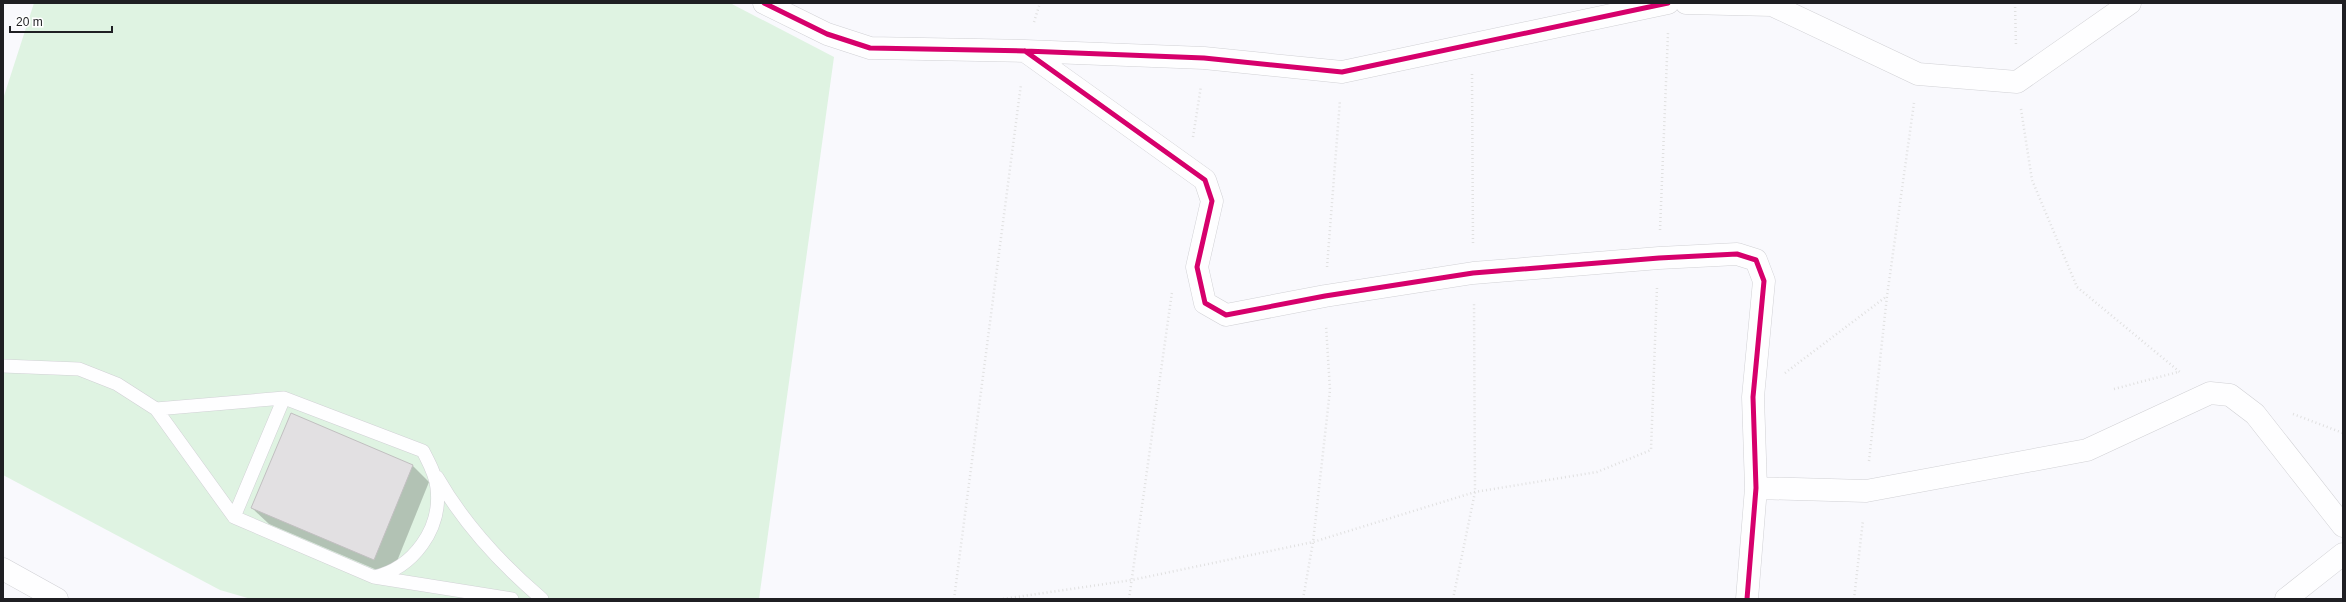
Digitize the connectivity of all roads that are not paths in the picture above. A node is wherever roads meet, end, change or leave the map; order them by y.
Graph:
1 (764, 3) edge
2 (1668, 3) edge
3 (1686, 3) edge
4 (2130, 3) edge
5 (1025, 51) junction
6 (3, 366) edge
7 (284, 398) junction
8 (156, 409) junction
9 (423, 451) junction
10 (1756, 488) junction
11 (234, 517) junction
12 (2343, 526) edge
13 (2343, 554) edge
14 (3, 568) edge
15 (374, 577) junction
16 (57, 599) edge
17 (512, 599) edge
18 (542, 599) edge
19 (1747, 599) edge
20 (2286, 599) edge

1 - 5 street
2 - 5 street
3 - 4 street
5 - 10 street
6 - 8 lane
7 - 8 lane
7 - 9 lane
7 - 11 lane
8 - 11 lane
9 - 15 lane
9 - 18 lane
10 - 12 street
10 - 19 street
11 - 15 lane
13 - 20 street
14 - 16 street
15 - 17 lane

